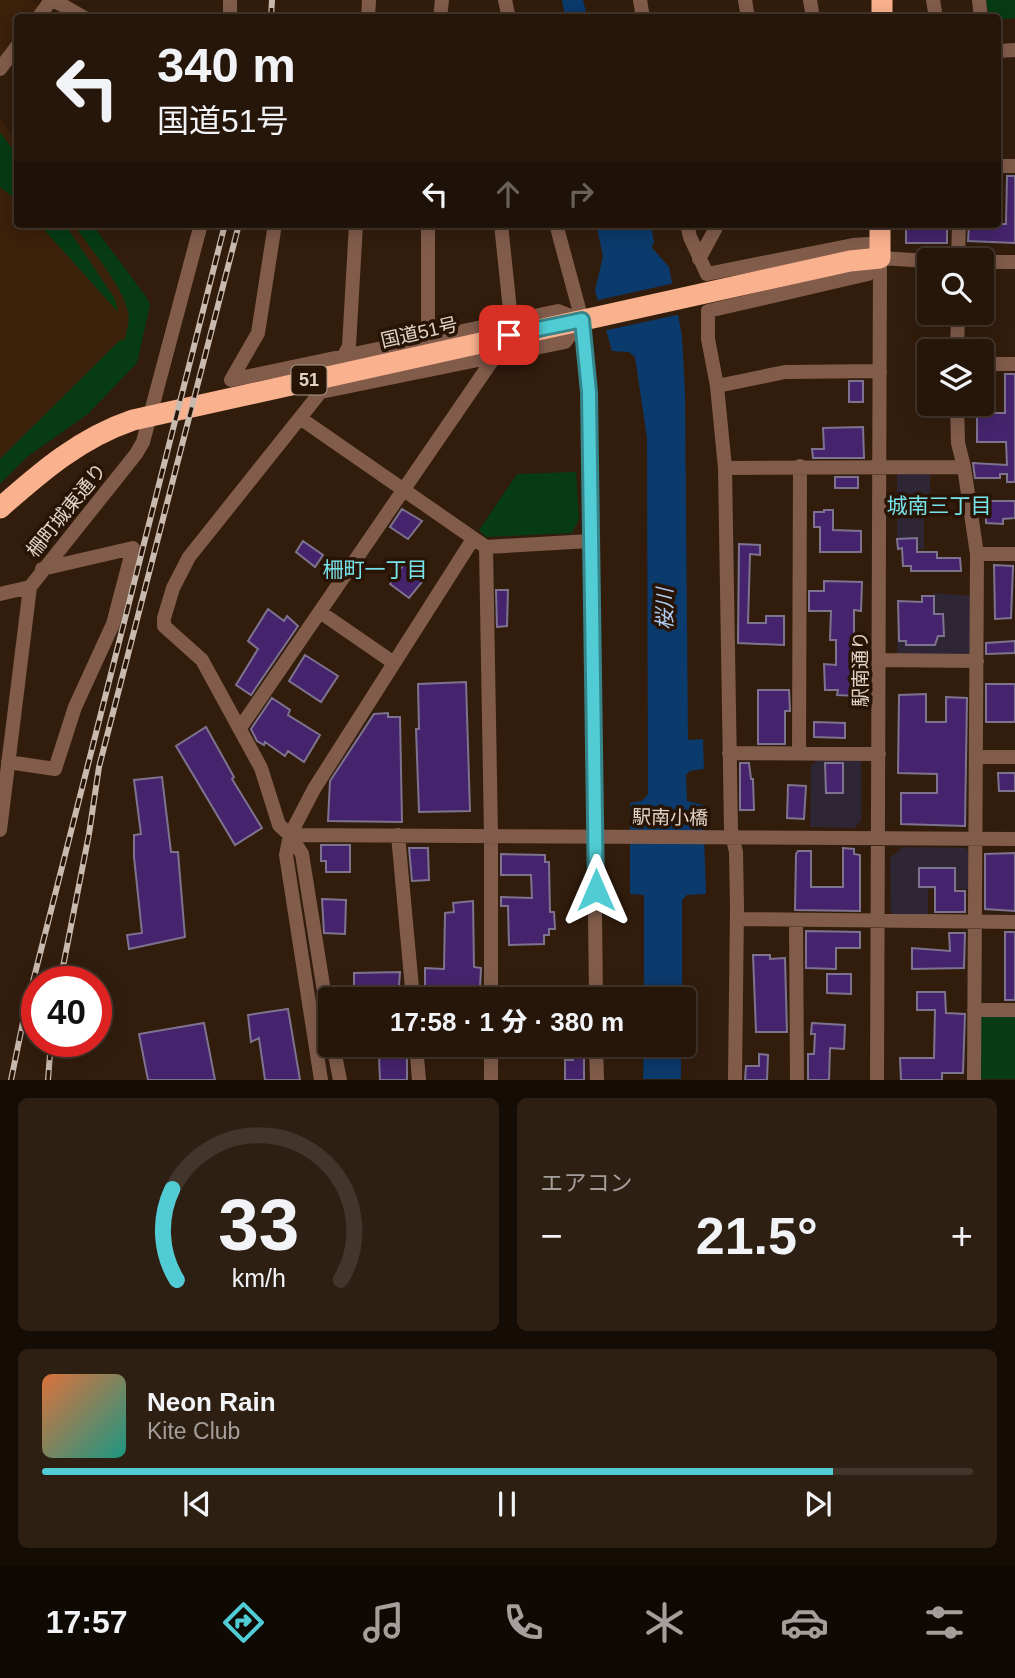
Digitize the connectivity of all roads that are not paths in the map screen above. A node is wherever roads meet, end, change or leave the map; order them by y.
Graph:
1 (52, 0) edge
2 (41, 14) edge
3 (78, 14) edge
4 (14, 51) edge
5 (0, 69) edge
6 (200, 228) edge
7 (274, 228) edge
8 (356, 228) edge
9 (428, 228) edge
10 (501, 228) edge
11 (557, 228) edge
12 (716, 228) edge
13 (880, 228) edge
14 (959, 228) edge
15 (689, 231) edge
16 (958, 248) edge
17 (880, 258) junction
18 (699, 259) junction
19 (917, 260) edge
20 (994, 262) edge
21 (1015, 262) edge
22 (589, 318) junction
23 (510, 328) junction
24 (428, 338) junction
25 (496, 355) junction
26 (345, 356) junction
27 (994, 364) edge
28 (1015, 364) edge
29 (880, 371) junction
30 (717, 386) junction
31 (321, 392) junction
32 (957, 416) edge
33 (300, 418) junction
34 (800, 466) junction
35 (880, 467) junction
36 (964, 467) junction
37 (724, 468) junction
38 (405, 490) junction
39 (0, 508) edge
40 (590, 541) junction
41 (480, 543) junction
42 (977, 554) junction
43 (1015, 554) edge
44 (42, 569) junction
45 (30, 587) junction
46 (0, 594) edge
47 (320, 612) junction
48 (879, 660) junction
49 (977, 661) junction
50 (394, 663) junction
51 (7, 713) edge
52 (240, 728) junction
53 (729, 752) junction
54 (799, 753) junction
55 (879, 754) junction
56 (977, 757) junction
57 (1015, 757) edge
58 (8, 762) junction
59 (0, 830) edge
60 (290, 835) junction
61 (398, 835) junction
62 (491, 835) junction
63 (596, 836) junction
64 (724, 837) junction
65 (878, 838) junction
66 (975, 839) junction
67 (1015, 839) edge
68 (737, 919) junction
69 (796, 920) junction
70 (877, 920) junction
71 (975, 922) junction
72 (1015, 922) edge
73 (323, 987) edge
74 (412, 987) edge
75 (491, 987) edge
76 (596, 987) edge
77 (974, 1010) junction
78 (1015, 1010) edge
79 (335, 1057) edge
80 (417, 1057) edge
81 (491, 1057) edge
82 (596, 1057) edge
83 (321, 1080) edge
84 (340, 1080) edge
85 (419, 1080) edge
86 (491, 1080) edge
87 (597, 1080) edge
88 (735, 1080) edge
89 (797, 1080) edge
90 (877, 1080) edge
91 (974, 1080) edge

1 - 2 street
1 - 3 street
4 - 5 street
6 - 44 street, 柵町城東通り
7 - 26 street
8 - 26 street
9 - 24 street
10 - 23 street
11 - 22 street
12 - 18 street
13 - 17 highway
14 - 16 street
15 - 18 street
17 - 18 street
17 - 19 street
17 - 22 highway, 国道51号 / 51
17 - 29 street, 駅南通り
17 - 30 street
20 - 21 street
22 - 23 highway, 国道51号 / 51
22 - 25 street
22 - 40 street
23 - 24 street
23 - 39 highway, 国道51号 / 51
24 - 26 street
25 - 31 street
25 - 38 street
26 - 31 street
27 - 28 street
29 - 30 street
29 - 35 street, 駅南通り
30 - 37 street
31 - 33 street
32 - 36 street
33 - 38 street
33 - 52 street
34 - 35 street
34 - 37 street
34 - 54 street
35 - 36 street
35 - 48 street, 駅南通り
36 - 42 street
37 - 53 street
38 - 41 street
38 - 47 street
40 - 41 street
40 - 63 street
41 - 50 street
41 - 62 street
42 - 43 street
42 - 49 street
44 - 45 street, 柵町城東通り
44 - 58 street
45 - 46 street
45 - 51 street, 柵町城東通り
47 - 50 street
47 - 52 street
48 - 49 street
48 - 55 street, 駅南通り
49 - 56 street
50 - 60 street
51 - 58 street, 柵町城東通り
52 - 60 street
53 - 54 street
53 - 64 street
54 - 55 street
55 - 65 street, 駅南通り
56 - 57 street
56 - 66 street
58 - 59 street, 柵町城東通り
60 - 61 street, 駅南小橋
60 - 73 street
60 - 83 street
61 - 62 street, 駅南小橋
61 - 74 street
62 - 63 street, 駅南小橋
62 - 75 street
63 - 64 street, 駅南小橋
63 - 76 street
64 - 65 street, 駅南小橋
64 - 68 street
65 - 66 street, 駅南小橋
65 - 70 street, 駅南通り
66 - 67 street, 駅南小橋
66 - 71 street
68 - 69 street
68 - 88 street
69 - 70 street
69 - 89 street
70 - 71 street
70 - 90 street, 駅南通り
71 - 72 street
71 - 77 street
77 - 78 street
77 - 91 street
79 - 84 street
80 - 85 street
81 - 86 street
82 - 87 street

